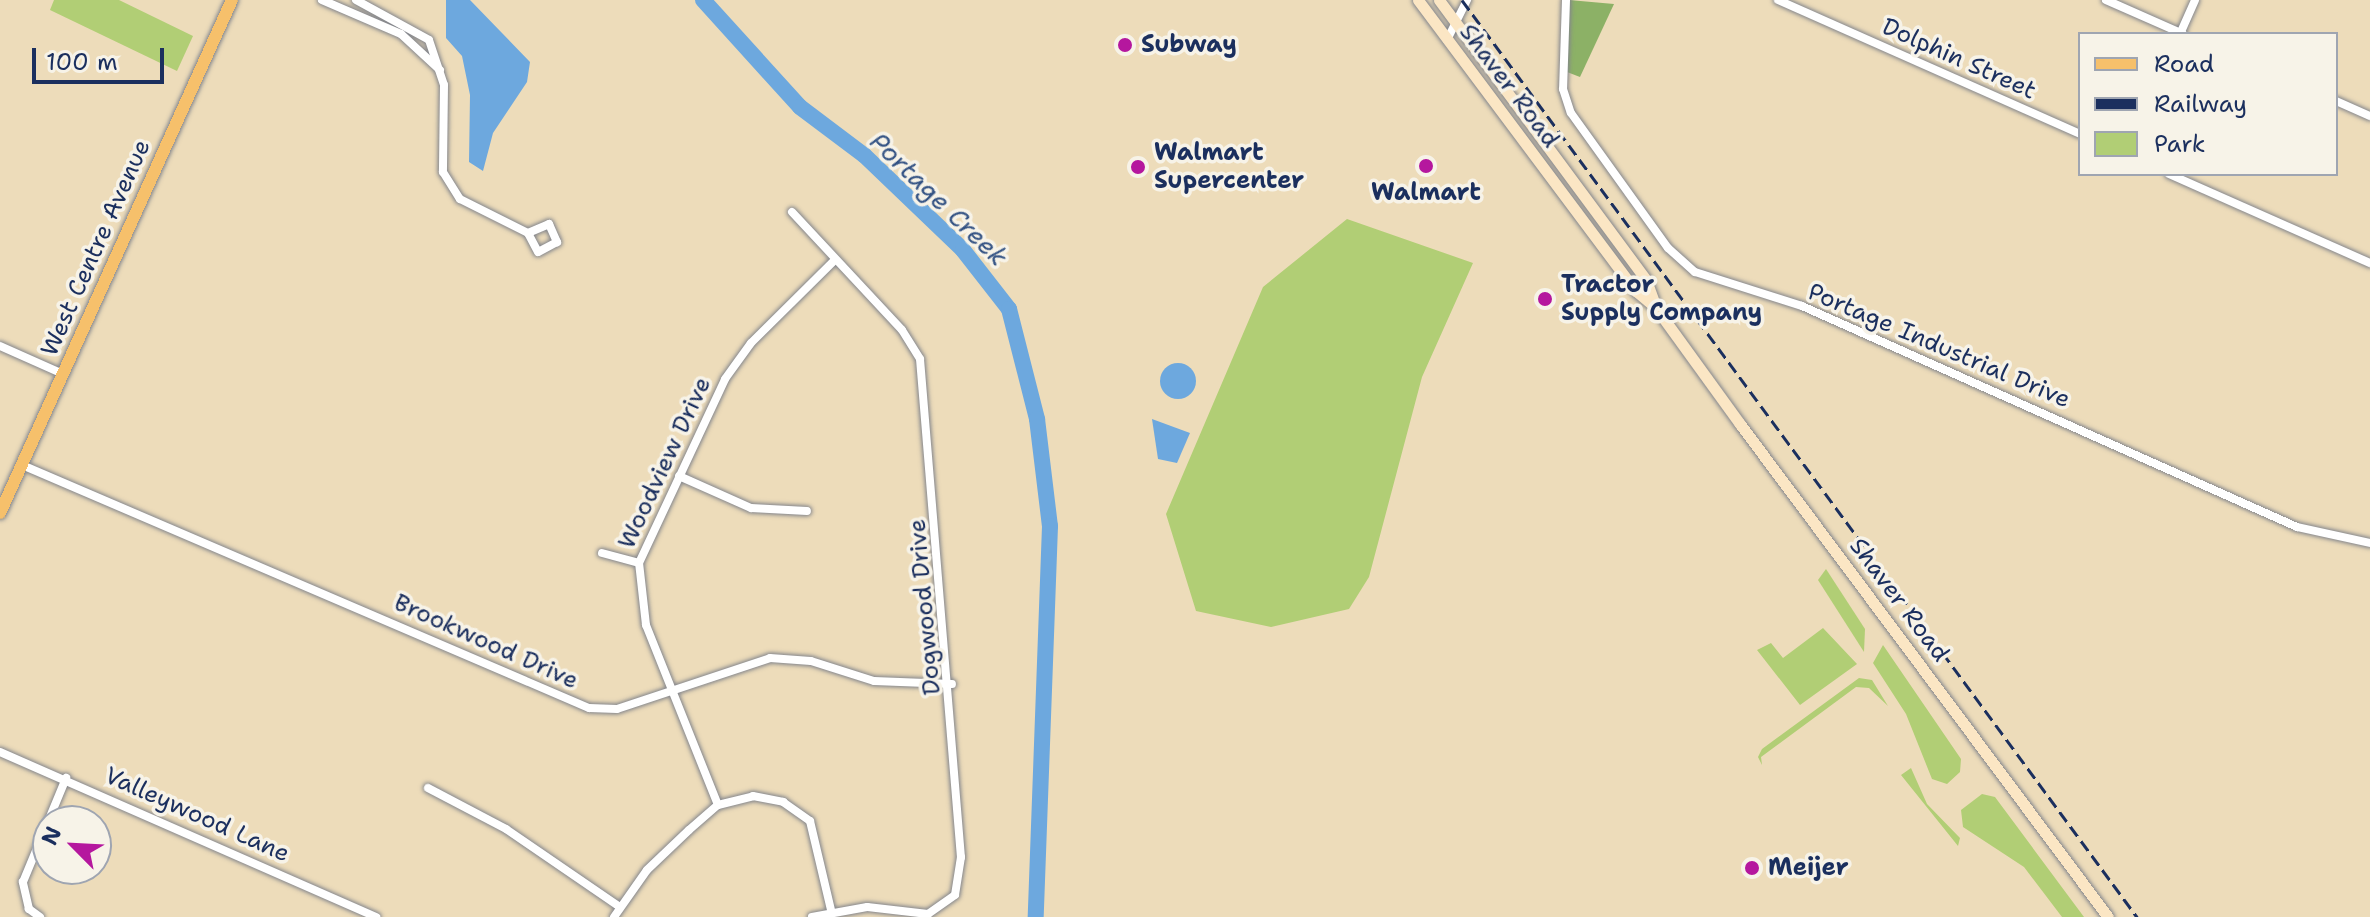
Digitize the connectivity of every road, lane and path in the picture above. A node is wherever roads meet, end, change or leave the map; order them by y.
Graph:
1 (232, 0) edge
2 (322, 0) edge
3 (356, 0) edge
4 (1418, 0) edge
5 (1439, 0) edge
6 (1467, 0) edge
7 (1566, 0) edge
8 (1778, 0) edge
9 (2106, 0) edge
10 (2195, 0) edge
11 (333, 2) edge
12 (395, 18) junction
13 (1456, 23) junction
14 (390, 30) junction
15 (2177, 32) edge
16 (2182, 32) edge
17 (1447, 40) junction
18 (441, 71) junction
19 (2338, 102) edge
20 (2370, 116) edge
21 (2078, 133) edge
22 (2174, 176) edge
23 (792, 212) dead end
24 (528, 233) dead end
25 (834, 261) junction
26 (2370, 263) edge
27 (1656, 308) junction
28 (0, 346) edge
29 (63, 374) junction
30 (22, 465) junction
31 (679, 476) junction
32 (807, 511) dead end
33 (0, 513) edge
34 (2370, 543) edge
35 (602, 553) dead end
36 (639, 563) junction
37 (952, 684) junction
38 (670, 693) junction
39 (0, 752) edge
40 (66, 778) junction
41 (428, 788) dead end
42 (718, 805) junction
43 (620, 907) junction
44 (831, 910) junction
45 (40, 917) edge
46 (376, 917) edge
47 (614, 917) edge
48 (812, 917) edge
49 (2108, 917) edge

1 - 29 main road, West Centre Avenue
2 - 11 street
3 - 12 street
4 - 17 main road, Shaver Road
5 - 13 main road, Shaver Road
6 - 13 street
7 - 34 street, Portage Industrial Drive
8 - 21 street, Dolphin Street
9 - 15 street
10 - 16 street
11 - 14 street
12 - 14 street
12 - 18 street
13 - 17 street
13 - 27 main road, Shaver Road
14 - 18 street
17 - 27 main road, Shaver Road
18 - 24 street
19 - 20 street
22 - 26 street
23 - 25 street, Dogwood Drive
25 - 31 street, Woodview Drive
25 - 37 street, Dogwood Drive
27 - 49 main road, Shaver Road
28 - 29 street
29 - 30 main road, West Centre Avenue
30 - 33 main road, West Centre Avenue
30 - 38 street, Brookwood Drive
31 - 32 street
31 - 36 street, Woodview Drive
35 - 36 street
36 - 38 street, Woodview Drive
37 - 38 street, Brookwood Drive
37 - 44 street, Dogwood Drive
38 - 42 street, Woodview Drive
39 - 40 street, Valleywood Lane
40 - 45 street
40 - 46 street, Valleywood Lane
41 - 43 street
42 - 43 street
42 - 44 street
43 - 47 street
44 - 48 street, Dogwood Drive

